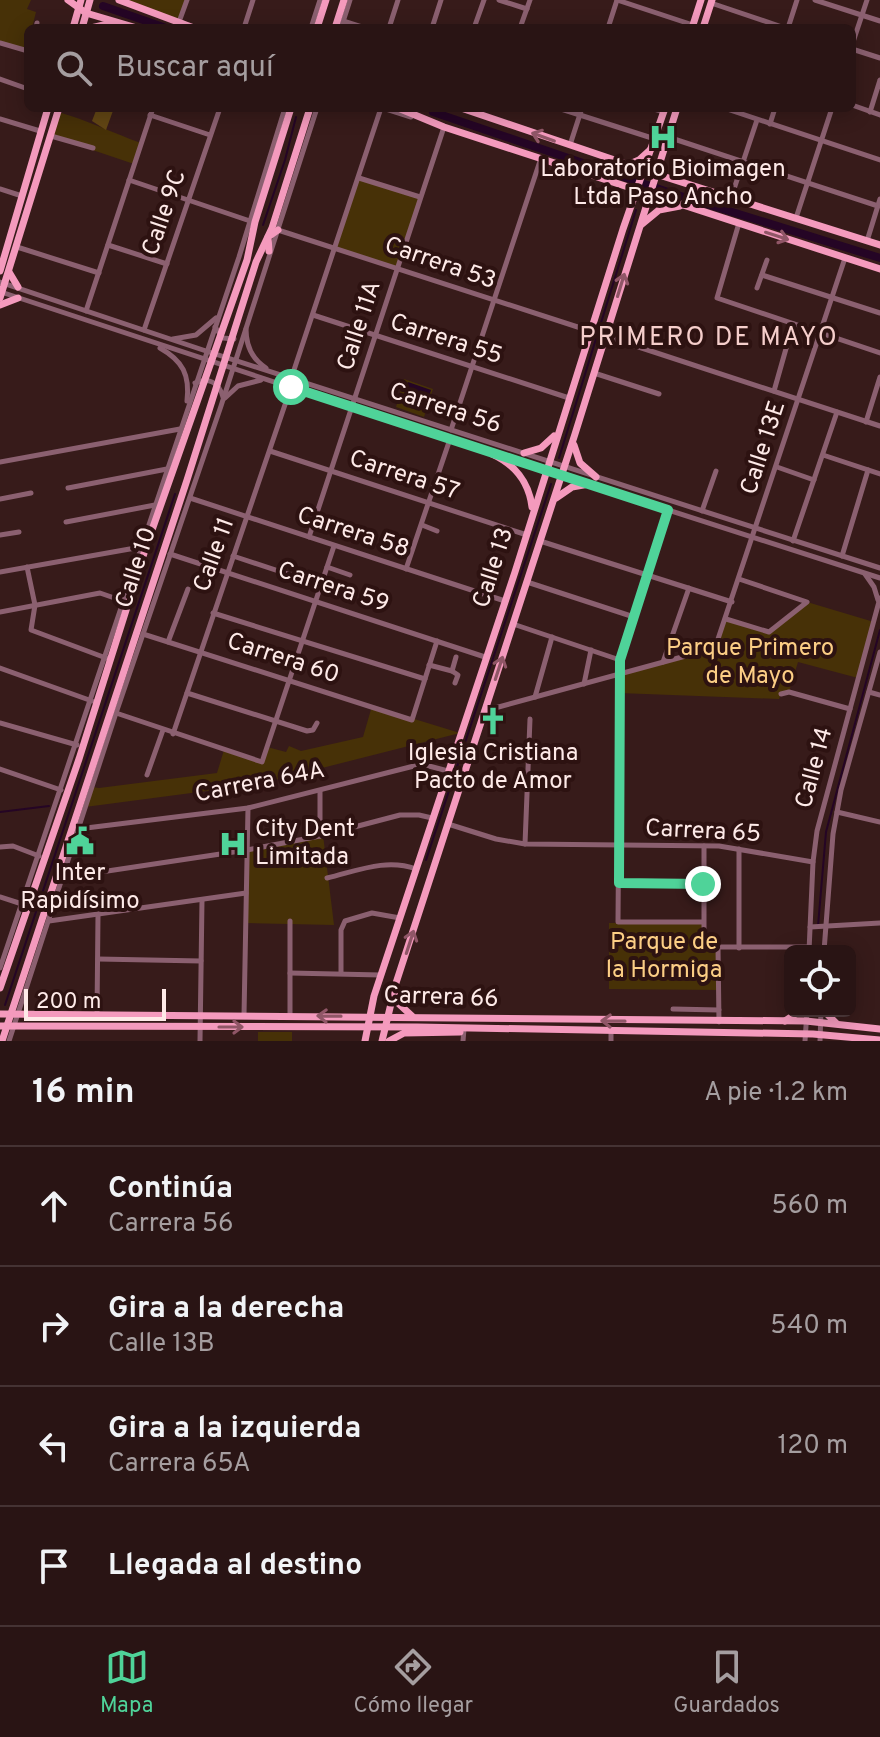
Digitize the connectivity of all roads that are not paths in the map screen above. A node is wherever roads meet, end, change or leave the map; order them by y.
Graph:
1 (68, 0) edge
2 (120, 0) edge
3 (187, 0) edge
4 (253, 0) edge
5 (320, 0) edge
6 (326, 0) edge
7 (347, 0) edge
8 (398, 0) edge
9 (441, 0) edge
10 (484, 0) edge
11 (499, 0) edge
12 (530, 0) edge
13 (617, 0) edge
14 (701, 0) edge
15 (797, 0) edge
16 (815, 0) edge
17 (867, 0) edge
18 (712, 2) edge
19 (84, 6) edge
20 (527, 9) junction
21 (862, 15) junction
22 (880, 21) edge
23 (179, 22) junction
24 (120, 23) junction
25 (75, 24) edge
26 (103, 24) edge
27 (123, 24) edge
28 (185, 24) edge
29 (245, 24) edge
30 (311, 24) edge
31 (318, 24) edge
32 (341, 24) edge
33 (390, 24) edge
34 (433, 24) edge
35 (475, 24) edge
36 (521, 24) edge
37 (609, 24) edge
38 (686, 24) edge
39 (693, 24) edge
40 (704, 24) edge
41 (775, 24) edge
42 (788, 24) edge
43 (856, 34) edge
44 (0, 43) edge
45 (856, 49) edge
46 (24, 50) edge
47 (880, 58) edge
48 (0, 79) edge
49 (880, 80) edge
50 (24, 88) edge
51 (856, 107) edge
52 (46, 112) edge
53 (55, 112) edge
54 (58, 112) edge
55 (151, 112) edge
56 (219, 112) edge
57 (285, 112) edge
58 (314, 112) edge
59 (314, 112) edge
60 (381, 112) edge
61 (395, 112) edge
62 (408, 112) edge
63 (479, 112) edge
64 (581, 112) edge
65 (584, 112) edge
66 (663, 112) edge
67 (676, 112) edge
68 (735, 112) edge
69 (774, 112) edge
70 (831, 112) edge
71 (870, 112) junction
72 (150, 115) junction
73 (880, 115) edge
74 (44, 118) junction
75 (1, 119) edge
76 (757, 120) junction
77 (770, 124) junction
78 (444, 127) junction
79 (0, 128) edge
80 (40, 131) junction
81 (210, 135) junction
82 (51, 136) junction
83 (668, 137) junction
84 (655, 139) junction
85 (821, 141) junction
86 (569, 146) junction
87 (93, 148) dead end
88 (652, 149) junction
89 (34, 155) junction
90 (661, 157) junction
91 (541, 158) junction
92 (880, 160) edge
93 (743, 161) junction
94 (627, 165) junction
95 (40, 170) junction
96 (643, 172) junction
97 (655, 176) junction
98 (359, 178) junction
99 (670, 179) junction
100 (129, 180) junction
101 (807, 182) junction
102 (622, 184) junction
103 (638, 188) junction
104 (0, 189) edge
105 (650, 192) junction
106 (22, 196) junction
107 (420, 197) junction
108 (731, 198) junction
109 (188, 201) junction
110 (879, 202) edge
111 (631, 206) junction
112 (688, 207) junction
113 (646, 208) junction
114 (796, 218) junction
115 (252, 222) junction
116 (739, 223) junction
117 (640, 226) junction
118 (278, 230) junction
119 (268, 237) junction
120 (867, 241) junction
121 (108, 245) junction
122 (880, 245) edge
123 (17, 247) junction
124 (335, 249) junction
125 (269, 251) junction
126 (845, 258) junction
127 (767, 260) dead end
128 (252, 261) junction
129 (167, 264) junction
130 (398, 268) junction
131 (880, 269) edge
132 (4, 271) edge
133 (99, 273) junction
134 (762, 275) junction
135 (2, 283) edge
136 (18, 287) junction
137 (757, 288) dead end
138 (1, 294) edge
139 (833, 297) junction
140 (18, 298) junction
141 (494, 302) junction
142 (0, 305) edge
143 (86, 311) junction
144 (880, 313) edge
145 (218, 314) junction
146 (313, 315) junction
147 (247, 323) junction
148 (793, 324) junction
149 (214, 329) junction
150 (144, 330) junction
151 (590, 331) junction
152 (821, 333) junction
153 (243, 334) junction
154 (376, 336) junction
155 (605, 336) junction
156 (165, 338) junction
157 (149, 341) junction
158 (241, 341) junction
159 (880, 353) edge
160 (205, 355) junction
161 (217, 359) junction
162 (235, 361) junction
163 (472, 367) junction
164 (233, 368) junction
165 (594, 373) junction
166 (281, 375) junction
167 (880, 377) edge
168 (291, 379) junction
169 (196, 380) junction
170 (273, 381) junction
171 (226, 387) junction
172 (291, 387) junction
173 (774, 391) junction
174 (659, 394) dead end
175 (223, 398) junction
176 (569, 398) junction
177 (355, 399) junction
178 (799, 399) junction
179 (221, 406) junction
180 (352, 407) junction
181 (186, 412) junction
182 (837, 412) junction
183 (866, 422) junction
184 (880, 426) edge
185 (181, 429) junction
186 (451, 430) junction
187 (557, 431) junction
188 (575, 434) junction
189 (450, 439) junction
190 (270, 451) junction
191 (524, 453) junction
192 (492, 454) junction
193 (823, 455) junction
194 (549, 461) junction
195 (0, 462) edge
196 (777, 467) junction
197 (170, 470) junction
198 (331, 470) junction
199 (546, 470) junction
200 (868, 470) junction
201 (563, 471) junction
202 (716, 471) dead end
203 (880, 474) edge
204 (596, 477) junction
205 (814, 480) junction
206 (589, 484) junction
207 (68, 488) dead end
208 (31, 493) dead end
209 (188, 495) junction
210 (161, 496) junction
211 (0, 499) edge
212 (554, 500) junction
213 (429, 503) junction
214 (155, 505) junction
215 (668, 510) junction
216 (702, 511) junction
217 (533, 512) junction
218 (248, 518) junction
219 (66, 522) dead end
220 (422, 525) junction
221 (757, 529) junction
222 (437, 531) dead end
223 (19, 532) dead end
224 (0, 535) edge
225 (527, 535) junction
226 (309, 537) junction
227 (754, 537) junction
228 (540, 541) junction
229 (793, 541) junction
230 (334, 546) junction
231 (142, 547) junction
232 (170, 554) junction
233 (233, 556) junction
234 (842, 556) junction
235 (878, 566) edge
236 (27, 567) junction
237 (327, 567) junction
238 (406, 569) junction
239 (0, 572) edge
240 (227, 572) junction
241 (865, 573) junction
242 (350, 575) dead end
243 (647, 575) junction
244 (880, 578) edge
245 (739, 579) junction
246 (527, 582) junction
247 (321, 585) junction
248 (689, 588) junction
249 (188, 589) dead end
250 (123, 601) junction
251 (316, 601) junction
252 (505, 601) junction
253 (879, 601) edge
254 (732, 602) junction
255 (35, 605) junction
256 (0, 612) edge
257 (213, 613) junction
258 (634, 617) junction
259 (726, 619) junction
260 (513, 624) junction
261 (142, 629) junction
262 (117, 630) junction
263 (552, 637) junction
264 (437, 641) junction
265 (168, 642) junction
266 (302, 643) junction
267 (591, 650) junction
268 (200, 652) junction
269 (880, 652) edge
270 (456, 657) dead end
271 (485, 657) junction
272 (106, 658) junction
273 (620, 660) junction
274 (663, 662) junction
275 (429, 665) junction
276 (0, 668) edge
277 (452, 671) junction
278 (619, 674) junction
279 (425, 679) junction
280 (289, 680) junction
281 (455, 683) dead end
282 (584, 684) junction
283 (869, 692) junction
284 (187, 693) junction
285 (781, 694) dead end
286 (880, 695) edge
287 (535, 697) junction
288 (92, 701) junction
289 (850, 709) junction
290 (484, 711) junction
291 (116, 713) junction
292 (530, 719) dead end
293 (275, 721) junction
294 (0, 723) edge
295 (317, 723) dead end
296 (87, 726) junction
297 (163, 730) junction
298 (173, 734) junction
299 (77, 745) junction
300 (0, 769) edge
301 (448, 771) junction
302 (147, 775) dead end
303 (61, 790) junction
304 (320, 791) junction
305 (61, 801) junction
306 (248, 808) junction
307 (837, 812) junction
308 (432, 818) junction
309 (880, 822) edge
310 (448, 824) junction
311 (76, 827) junction
312 (320, 836) junction
313 (525, 844) junction
314 (619, 846) junction
315 (704, 846) junction
316 (0, 847) edge
317 (739, 849) junction
318 (247, 850) junction
319 (39, 856) junction
320 (813, 862) junction
321 (416, 869) junction
322 (61, 878) junction
323 (327, 878) dead end
324 (619, 883) junction
325 (703, 884) junction
326 (246, 893) junction
327 (0, 897) edge
328 (202, 900) junction
329 (22, 904) junction
330 (98, 915) junction
331 (21, 916) junction
332 (400, 918) junction
333 (48, 921) junction
334 (290, 921) dead end
335 (703, 922) junction
336 (880, 923) edge
337 (826, 926) junction
338 (810, 927) junction
339 (40, 933) junction
340 (809, 945) edge
341 (824, 945) edge
342 (718, 947) junction
343 (739, 948) junction
344 (784, 949) edge
345 (2, 956) edge
346 (98, 959) junction
347 (201, 961) junction
348 (0, 968) edge
349 (290, 973) junction
350 (341, 973) junction
351 (381, 975) junction
352 (0, 988) edge
353 (395, 988) junction
354 (673, 1009) dead end
355 (719, 1010) junction
356 (0, 1014) edge
357 (14, 1014) junction
358 (97, 1014) junction
359 (201, 1015) junction
360 (244, 1015) junction
361 (290, 1015) junction
362 (369, 1016) junction
363 (386, 1016) junction
364 (790, 1017) edge
365 (806, 1017) edge
366 (822, 1017) edge
367 (828, 1017) edge
368 (417, 1019) junction
369 (543, 1020) junction
370 (663, 1021) junction
371 (806, 1021) junction
372 (719, 1022) junction
373 (735, 1022) junction
374 (782, 1022) junction
375 (821, 1022) junction
376 (838, 1024) junction
377 (7, 1026) edge
378 (201, 1026) junction
379 (367, 1028) junction
380 (384, 1028) junction
381 (464, 1029) junction
382 (880, 1029) edge
383 (543, 1030) junction
384 (611, 1031) junction
385 (663, 1032) junction
386 (735, 1033) junction
387 (780, 1034) junction
388 (844, 1036) junction
389 (704, 1037) edge
390 (805, 1037) edge
391 (820, 1038) edge
392 (880, 1040) edge
393 (2, 1041) edge
394 (9, 1041) edge
395 (200, 1041) edge
396 (365, 1041) edge
397 (382, 1041) edge
398 (389, 1041) edge
399 (463, 1041) edge
400 (611, 1041) edge
401 (797, 1041) edge
402 (833, 1041) edge

1 - 19 main road
2 - 23 main road
3 - 23 street
4 - 29 street
5 - 30 street
6 - 31 main road
7 - 32 main road
8 - 33 street
9 - 34 street
10 - 35 street
11 - 20 street
12 - 20 street
13 - 37 street
13 - 38 street
14 - 39 main road
15 - 42 street
16 - 21 street
17 - 21 street
18 - 40 main road
18 - 41 street
19 - 24 main road
19 - 25 main road
20 - 36 street
21 - 22 street
21 - 43 street
23 - 28 main road
24 - 26 main road
24 - 27 main road
44 - 46 street
45 - 47 street
48 - 50 street
49 - 71 street
51 - 71 street
52 - 74 main road
53 - 74 main road
54 - 82 main road
55 - 72 street
56 - 81 street, Calle 9C
57 - 115 main road, Calle 10
58 - 118 street, Calle 10
59 - 119 main road, Calle 10
60 - 98 street
61 - 78 street
62 - 78 main road
86 -> 63 main road
64 - 86 street
65 - 84 street
66 - 84 main road, Calle 13
67 - 83 main road, Calle 13
68 - 76 street
69 - 77 street
70 - 85 street
71 - 73 street
72 - 81 street
72 - 100 street
74 - 80 main road
75 - 79 street
75 - 80 street
76 - 77 street
76 - 93 street
77 - 85 street
78 - 91 main road
78 - 107 street, Calle 11A
80 - 89 main road
81 - 109 street, Calle 9C
82 - 87 street
82 - 95 main road
83 - 90 main road, Calle 13
83 - 93 street
84 - 88 main road, Calle 13
85 - 92 street
85 - 101 street
86 - 94 main road
88 - 94 main road
88 - 96 main road, Calle 13
89 - 95 main road
89 - 106 main road
90 - 97 main road, Calle 13
90 - 99 main road
91 - 102 main road
91 - 141 street
93 - 101 street
93 - 108 street
94 - 96 main road
95 - 123 main road
96 - 97 main road
96 - 103 main road, Calle 13
97 - 99 main road
97 - 105 main road, Calle 13
98 - 107 street
98 - 124 street
99 - 108 main road
100 - 109 street
100 - 121 street
101 - 110 street
101 - 114 street
102 - 103 main road
102 - 111 main road
103 - 105 main road
103 - 111 main road, Calle 13
104 - 106 street
105 - 112 main road
105 - 113 main road, Calle 13
106 - 132 main road
107 - 130 street, Calle 11A
108 - 114 main road
109 - 115 street
109 - 129 street, Calle 9C
110 - 120 street
111 - 113 main road
111 - 151 main road, Calle 13
112 - 116 main road
112 - 117 main road
113 - 117 main road, Calle 13
114 - 120 main road
115 - 128 main road, Calle 10
115 - 145 street, Calle 10
116 -> 126 main road
116 - 148 street
155 -> 117 main road, Calle 13
118 - 119 main road
118 - 124 street, Carrera 53
118 - 125 street, Calle 10
119 - 125 main road
119 - 128 main road, Calle 10
120 - 122 main road
121 - 129 street
121 - 133 street
123 - 132 main road
123 - 133 street
124 - 130 street, Carrera 53
124 - 146 street
125 - 147 street, Calle 10
126 - 131 main road
126 - 139 street, Calle 13E
127 - 134 street
128 - 197 main road, Calle 10
128 - 209 main road, Calle 10
129 - 150 street, Calle 9C
130 - 141 street, Carrera 53
130 - 154 street, Calle 11A
132 - 135 main road
132 - 136 main road
133 - 143 street
134 - 137 street
134 - 139 street
135 - 136 street, Carrera 56
135 - 138 main road
136 - 143 street, Carrera 56
138 - 140 street, Carrera 56
139 - 144 street
139 - 152 street, Calle 13E
140 - 142 main road
140 - 157 street, Carrera 56
141 - 151 street, Carrera 53
141 - 163 street
143 - 150 street, Carrera 56
145 - 149 street, Calle 10
145 - 156 street
146 - 154 street, Carrera 55
146 - 168 street
147 - 153 street, Calle 10
147 - 166 street
148 - 152 street
148 - 173 street
149 - 153 street
149 - 160 street, Calle 10
149 - 161 street
150 - 156 street, Carrera 56
151 - 176 main road, Calle 13
152 - 159 street
152 - 178 street, Calle 13E
153 - 158 street, Calle 10
154 - 163 street, Carrera 55
154 - 177 street, Calle 11A
155 - 165 main road, Calle 13
155 - 173 street
156 - 160 street, Carrera 56
157 - 160 street, Carrera 56
157 - 181 street
158 - 161 street
158 - 162 street, Calle 10
160 - 161 street, Carrera 56
160 - 169 street, Calle 10
161 - 162 street, Carrera 56
161 - 164 street, Carrera 56
161 - 169 street
161 - 171 street
162 - 164 street, Calle 10
162 - 166 street, Carrera 56
163 - 176 street, Carrera 55
163 - 186 street
164 - 170 street, Carrera 56
164 - 171 street, Calle 10
165 - 174 street
165 - 188 main road, Calle 13
166 - 168 street, Carrera 56
167 - 183 street
168 - 177 street, Carrera 56
169 - 175 street
169 - 181 street, Calle 10
170 - 172 street, Carrera 56
170 - 179 street
171 - 175 street, Calle 10
172 - 180 street, Carrera 56
172 - 190 street, Calle 11
173 - 178 street
175 - 179 street, Calle 10
176 - 187 main road, Calle 13
177 - 180 street, Calle 11A
177 - 186 street, Carrera 56
178 - 182 street
178 - 196 street, Calle 13E
179 - 209 street, Calle 10
180 - 189 street, Carrera 56
180 - 198 street, Calle 11A
181 - 185 street, Calle 10
182 - 183 street
182 - 193 street
183 - 184 street
185 - 195 street
185 - 197 street, Calle 10
186 - 191 street, Carrera 56
187 - 191 main road
187 - 194 main road, Calle 13
188 - 201 main road, Calle 13
188 - 204 main road
189 - 192 street, Carrera 56
189 - 213 street
190 - 198 street, Carrera 57
190 - 218 street, Calle 11
191 - 194 street, Carrera 56
192 - 199 street, Carrera 56
192 - 217 main road
193 - 200 street
193 - 205 street
194 - 199 main road, Calle 13
194 - 201 street, Carrera 56
196 - 205 street
196 - 221 street, Calle 13E
197 - 207 street
197 - 210 main road, Calle 10
198 - 213 street, Carrera 57
198 - 226 street, Calle 11A
199 - 201 street, Carrera 56
199 - 217 main road, Calle 13
200 - 203 street
200 - 234 street
201 - 204 street, Carrera 56
201 - 206 street, Carrera 56
201 - 212 main road, Calle 13
202 - 216 street
204 - 216 street, Carrera 56
205 - 229 street
206 - 212 main road
206 - 215 street, Carrera 56
208 - 211 street
209 - 218 street, Carrera 58
209 - 232 street, Calle 10
209 - 261 main road, Calle 10
210 - 214 street, Calle 10
210 - 262 main road, Calle 10
212 - 228 main road, Calle 13
213 - 220 street
213 - 225 street, Carrera 57
214 - 219 street
214 - 231 street, Calle 10
215 - 227 street, Carrera 56
215 - 243 street
216 - 221 street, Carrera 56
217 - 225 main road, Calle 13
218 - 226 street, Carrera 58
218 - 233 street, Calle 11
220 - 222 street
220 - 238 street
221 - 227 street, Calle 13E
221 - 229 street, Carrera 56
223 - 224 street
225 - 252 main road, Calle 13
226 - 230 street, Carrera 58
227 - 241 street, Carrera 56
227 - 245 street, Calle 13E
228 - 243 street
228 - 246 main road, Calle 13
229 - 234 street, Carrera 56
230 - 237 street
230 - 238 street, Carrera 58
231 - 236 street
231 - 250 street, Calle 10
232 - 240 street, Carrera 59
232 - 261 street, Calle 10
233 - 240 street, Calle 11
233 - 247 street
234 - 235 street, Carrera 56
236 - 239 street
236 - 255 street
237 - 242 street
237 - 247 street
238 - 252 street, Carrera 58
240 - 251 street, Carrera 59
240 - 257 street, Calle 11
241 - 244 street, Carrera 56
241 - 253 street
243 - 248 street
243 - 258 street
245 - 254 street, Calle 13E
245 - 259 street
246 - 258 street
246 - 260 main road, Calle 13
247 - 251 street
248 - 254 street
248 - 274 street
249 - 265 street
250 - 255 street
250 - 262 street, Calle 10
251 - 264 street, Carrera 59
251 - 266 street
252 - 271 main road, Calle 13
253 - 289 street, Calle 14
254 - 259 street, Calle 13E
255 - 256 street
255 - 272 street
257 - 266 street
257 - 268 street, Calle 11
258 - 273 street
259 - 274 street, Calle 13E
260 - 263 street
290 -> 260 main road, Calle 13
261 - 265 street, Carrera 60
261 - 291 street, Calle 10
261 - 311 main road, Calle 10
262 - 272 street, Calle 10
262 - 296 main road, Calle 10
263 - 267 street
263 - 287 street
264 - 271 street, Carrera 59
264 - 275 street
265 - 268 street, Carrera 60
266 - 279 street
266 - 280 street
267 - 273 street
267 - 282 street
268 - 280 street, Carrera 60
268 - 284 street, Calle 11
269 - 283 street, Calle 14
270 - 277 street
271 - 301 main road, Calle 13
272 - 288 street, Calle 10
273 - 278 street
274 - 278 street
275 - 277 street
275 - 279 street
276 - 288 street
277 - 281 street
278 - 282 street
278 - 314 street
279 - 280 street, Carrera 60
280 - 293 street
282 - 287 street
283 - 286 street
283 - 307 street, Calle 14
284 - 293 street
284 - 298 street, Calle 11
285 - 289 street
287 - 290 street
288 - 296 street, Calle 10
289 - 320 street, Calle 14
290 - 310 main road, Calle 13
291 - 297 street
291 - 311 street, Calle 10
292 - 313 street
293 - 295 street
293 - 298 street
294 - 299 street
296 - 299 street, Calle 10
296 - 305 main road, Calle 10
297 - 298 street
297 - 302 street
299 - 303 street, Calle 10
300 - 303 street
301 - 304 street, Carrera 64A
301 - 308 main road, Calle 13
303 - 305 street, Calle 10
304 - 306 street, Carrera 64A
304 - 312 street
305 - 319 street, Calle 10
305 - 331 main road, Calle 10
306 - 311 street, Carrera 64A
306 - 318 street
307 - 309 street
307 - 337 street, Calle 14
308 - 312 street
308 - 321 main road, Calle 13
310 - 313 street, Carrera 65
353 -> 310 main road, Calle 13
311 - 322 street, Calle 10
311 - 339 main road, Calle 10
312 - 318 street
313 - 314 street, Carrera 65
314 - 315 street, Carrera 65
314 - 324 street
315 - 317 street, Carrera 65
315 - 325 street
316 - 319 street
317 - 320 street, Carrera 65
317 - 343 street
318 - 322 street
318 - 326 street
319 - 329 street, Calle 10
320 - 338 street, Calle 14
321 - 323 street
321 - 332 main road, Calle 13
322 - 333 street, Calle 10
324 - 325 street
324 - 335 street
325 - 335 street
326 - 328 street
326 - 360 street
327 - 329 street
328 - 330 street
328 - 347 street
329 - 331 street, Calle 10
330 - 333 street
330 - 346 street
331 - 345 street, Calle 10
331 - 352 main road, Calle 10
332 - 350 street
332 - 351 main road, Calle 13
333 - 339 street, Calle 10
334 - 349 street
335 - 342 street
336 - 337 street
337 - 338 street
337 - 341 street, Calle 14
338 - 340 street, Calle 14
339 - 357 main road, Calle 10
342 - 343 street
342 - 355 street
343 - 344 street
345 - 348 street, Calle 10
346 - 347 street
346 - 358 street
347 - 359 street
349 - 350 street
349 - 361 street
350 - 351 street
351 - 362 main road, Calle 13
353 - 363 main road, Calle 13
353 - 368 main road
354 - 355 street
355 - 372 street
356 - 357 main road, Carrera 66
357 - 358 main road, Carrera 66
357 - 377 main road, Calle 10
358 - 359 main road, Carrera 66
359 - 360 main road, Carrera 66
359 - 378 street
360 - 361 main road, Carrera 66
362 -> 361 main road, Carrera 66
362 - 363 main road, Carrera 66
362 - 379 main road, Calle 13
363 - 368 main road, Carrera 66
363 - 380 main road, Calle 13
364 - 374 main road
365 - 371 street
366 - 375 street
367 - 376 main road
368 - 369 main road, Carrera 66
370 -> 369 main road, Carrera 66
369 - 383 main road
370 - 372 main road, Carrera 66
370 - 385 main road
371 - 374 main road, Carrera 66
371 - 375 main road, Carrera 66
371 - 390 street
372 - 373 main road, Carrera 66
373 - 374 main road, Carrera 66
373 - 386 main road
375 - 376 main road, Carrera 66
375 - 391 street
376 - 382 main road, Carrera 66
377 - 378 main road, Carrera 66
377 - 393 main road, Calle 10
377 - 394 street, Calle 10
378 -> 379 main road, Carrera 66
378 - 395 street
379 - 380 main road, Carrera 66
379 - 396 main road, Calle 13
380 - 381 main road, Carrera 66
380 - 397 main road, Calle 13
381 - 383 main road, Carrera 66
381 - 398 main road
381 - 399 street
383 - 384 main road, Carrera 66
384 - 385 main road, Carrera 66
384 - 400 street
385 - 389 main road, Carrera 66
386 - 387 main road, Carrera 66
386 - 389 main road, Carrera 66
387 - 390 main road, Carrera 66
387 - 401 main road
388 - 391 main road, Carrera 66
388 - 392 main road, Carrera 66
388 - 402 main road
390 - 391 main road, Carrera 66

